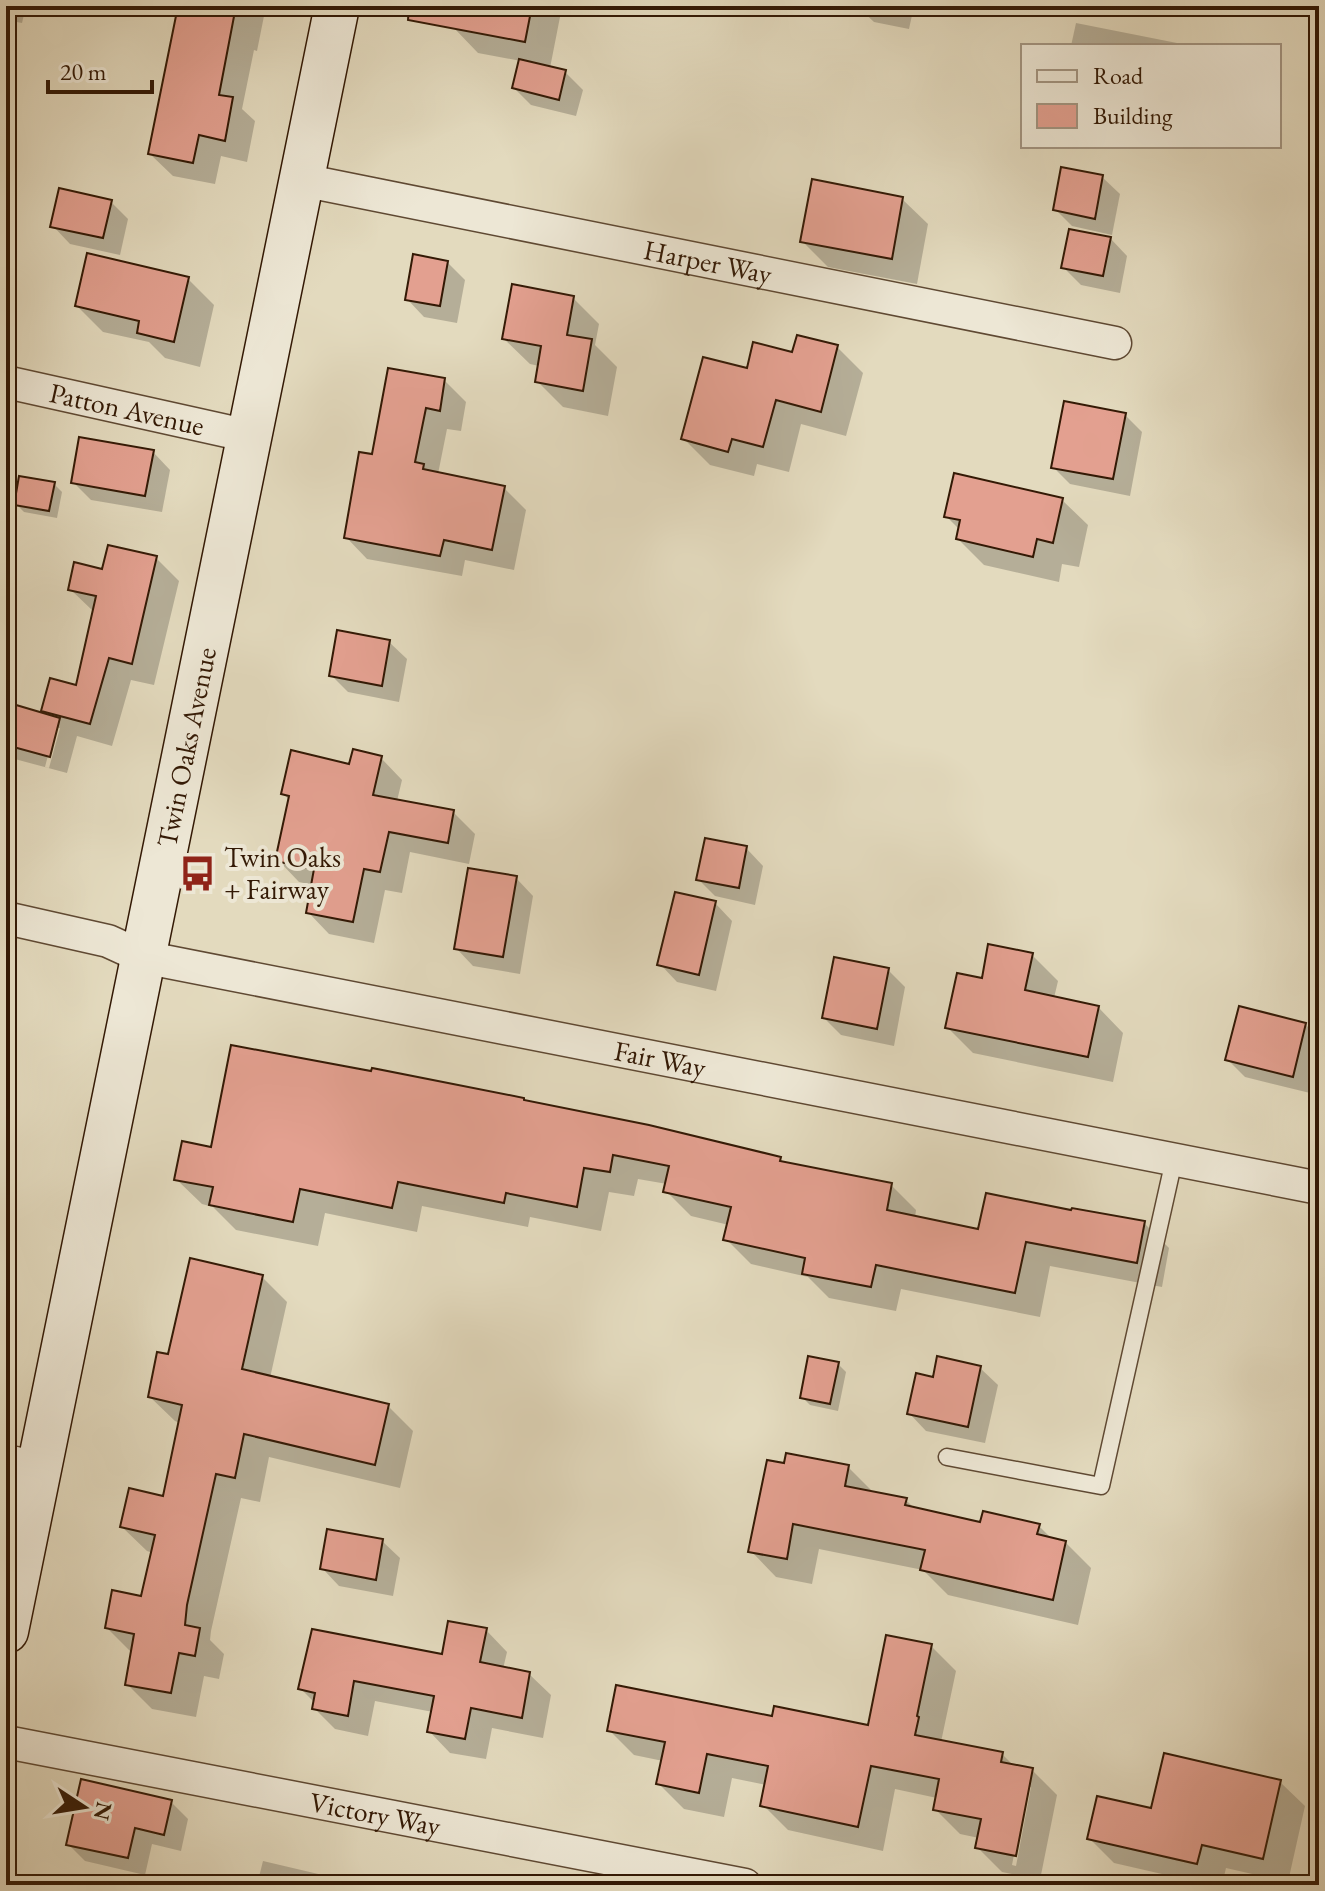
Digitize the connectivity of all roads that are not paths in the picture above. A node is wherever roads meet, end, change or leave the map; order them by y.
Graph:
1 (337, 6) edge
2 (302, 180) junction
3 (1115, 343) dead end
4 (6, 382) edge
5 (249, 436) junction
6 (6, 918) edge
7 (143, 957) junction
8 (1174, 1160) junction
9 (1319, 1188) edge
10 (947, 1457) dead end
11 (23, 1464) edge
12 (6, 1631) edge
13 (6, 1742) edge
14 (745, 1885) edge

1 - 2 street, Twin Oaks Avenue
2 - 3 street, Harper Way
2 - 5 street, Twin Oaks Avenue
4 - 5 street, Patton Avenue
5 - 7 street, Twin Oaks Avenue
6 - 7 street, Fair Way
7 - 8 street, Fair Way
7 - 11 street, Twin Oaks Avenue
8 - 9 street, Fair Way
8 - 10 lane
11 - 12 street, Twin Oaks Avenue
13 - 14 street, Victory Way

